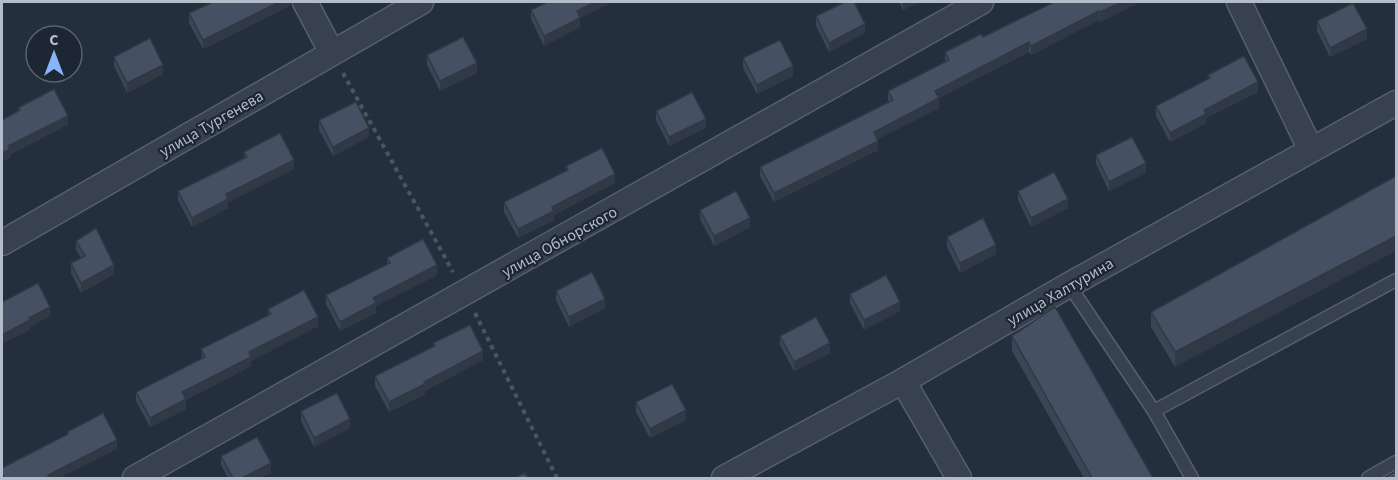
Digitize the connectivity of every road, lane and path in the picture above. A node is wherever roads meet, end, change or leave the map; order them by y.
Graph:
1 (304, 2) edge
2 (421, 2) edge
3 (981, 2) edge
4 (1239, 2) edge
5 (332, 53) junction
6 (1396, 103) edge
7 (1311, 150) junction
8 (2, 243) edge
9 (1396, 280) edge
10 (1069, 285) junction
11 (465, 294) junction
12 (903, 381) junction
13 (1154, 411) junction
14 (1396, 462) edge
15 (135, 478) edge
16 (557, 478) edge
17 (724, 478) edge
18 (959, 478) edge
19 (1192, 478) edge
20 (1368, 478) edge

1 - 5 street
2 - 5 street, улица Тургенева
3 - 11 street, улица Обнорского
4 - 7 street
5 - 8 street, улица Тургенева
5 - 11 path
6 - 7 street, улица Халтурина
7 - 10 street, улица Халтурина
9 - 13 lane
10 - 12 street, улица Халтурина
10 - 13 lane
11 - 15 street, улица Обнорского
11 - 16 path
12 - 17 street, улица Халтурина
12 - 18 street
13 - 19 lane
14 - 20 lane

